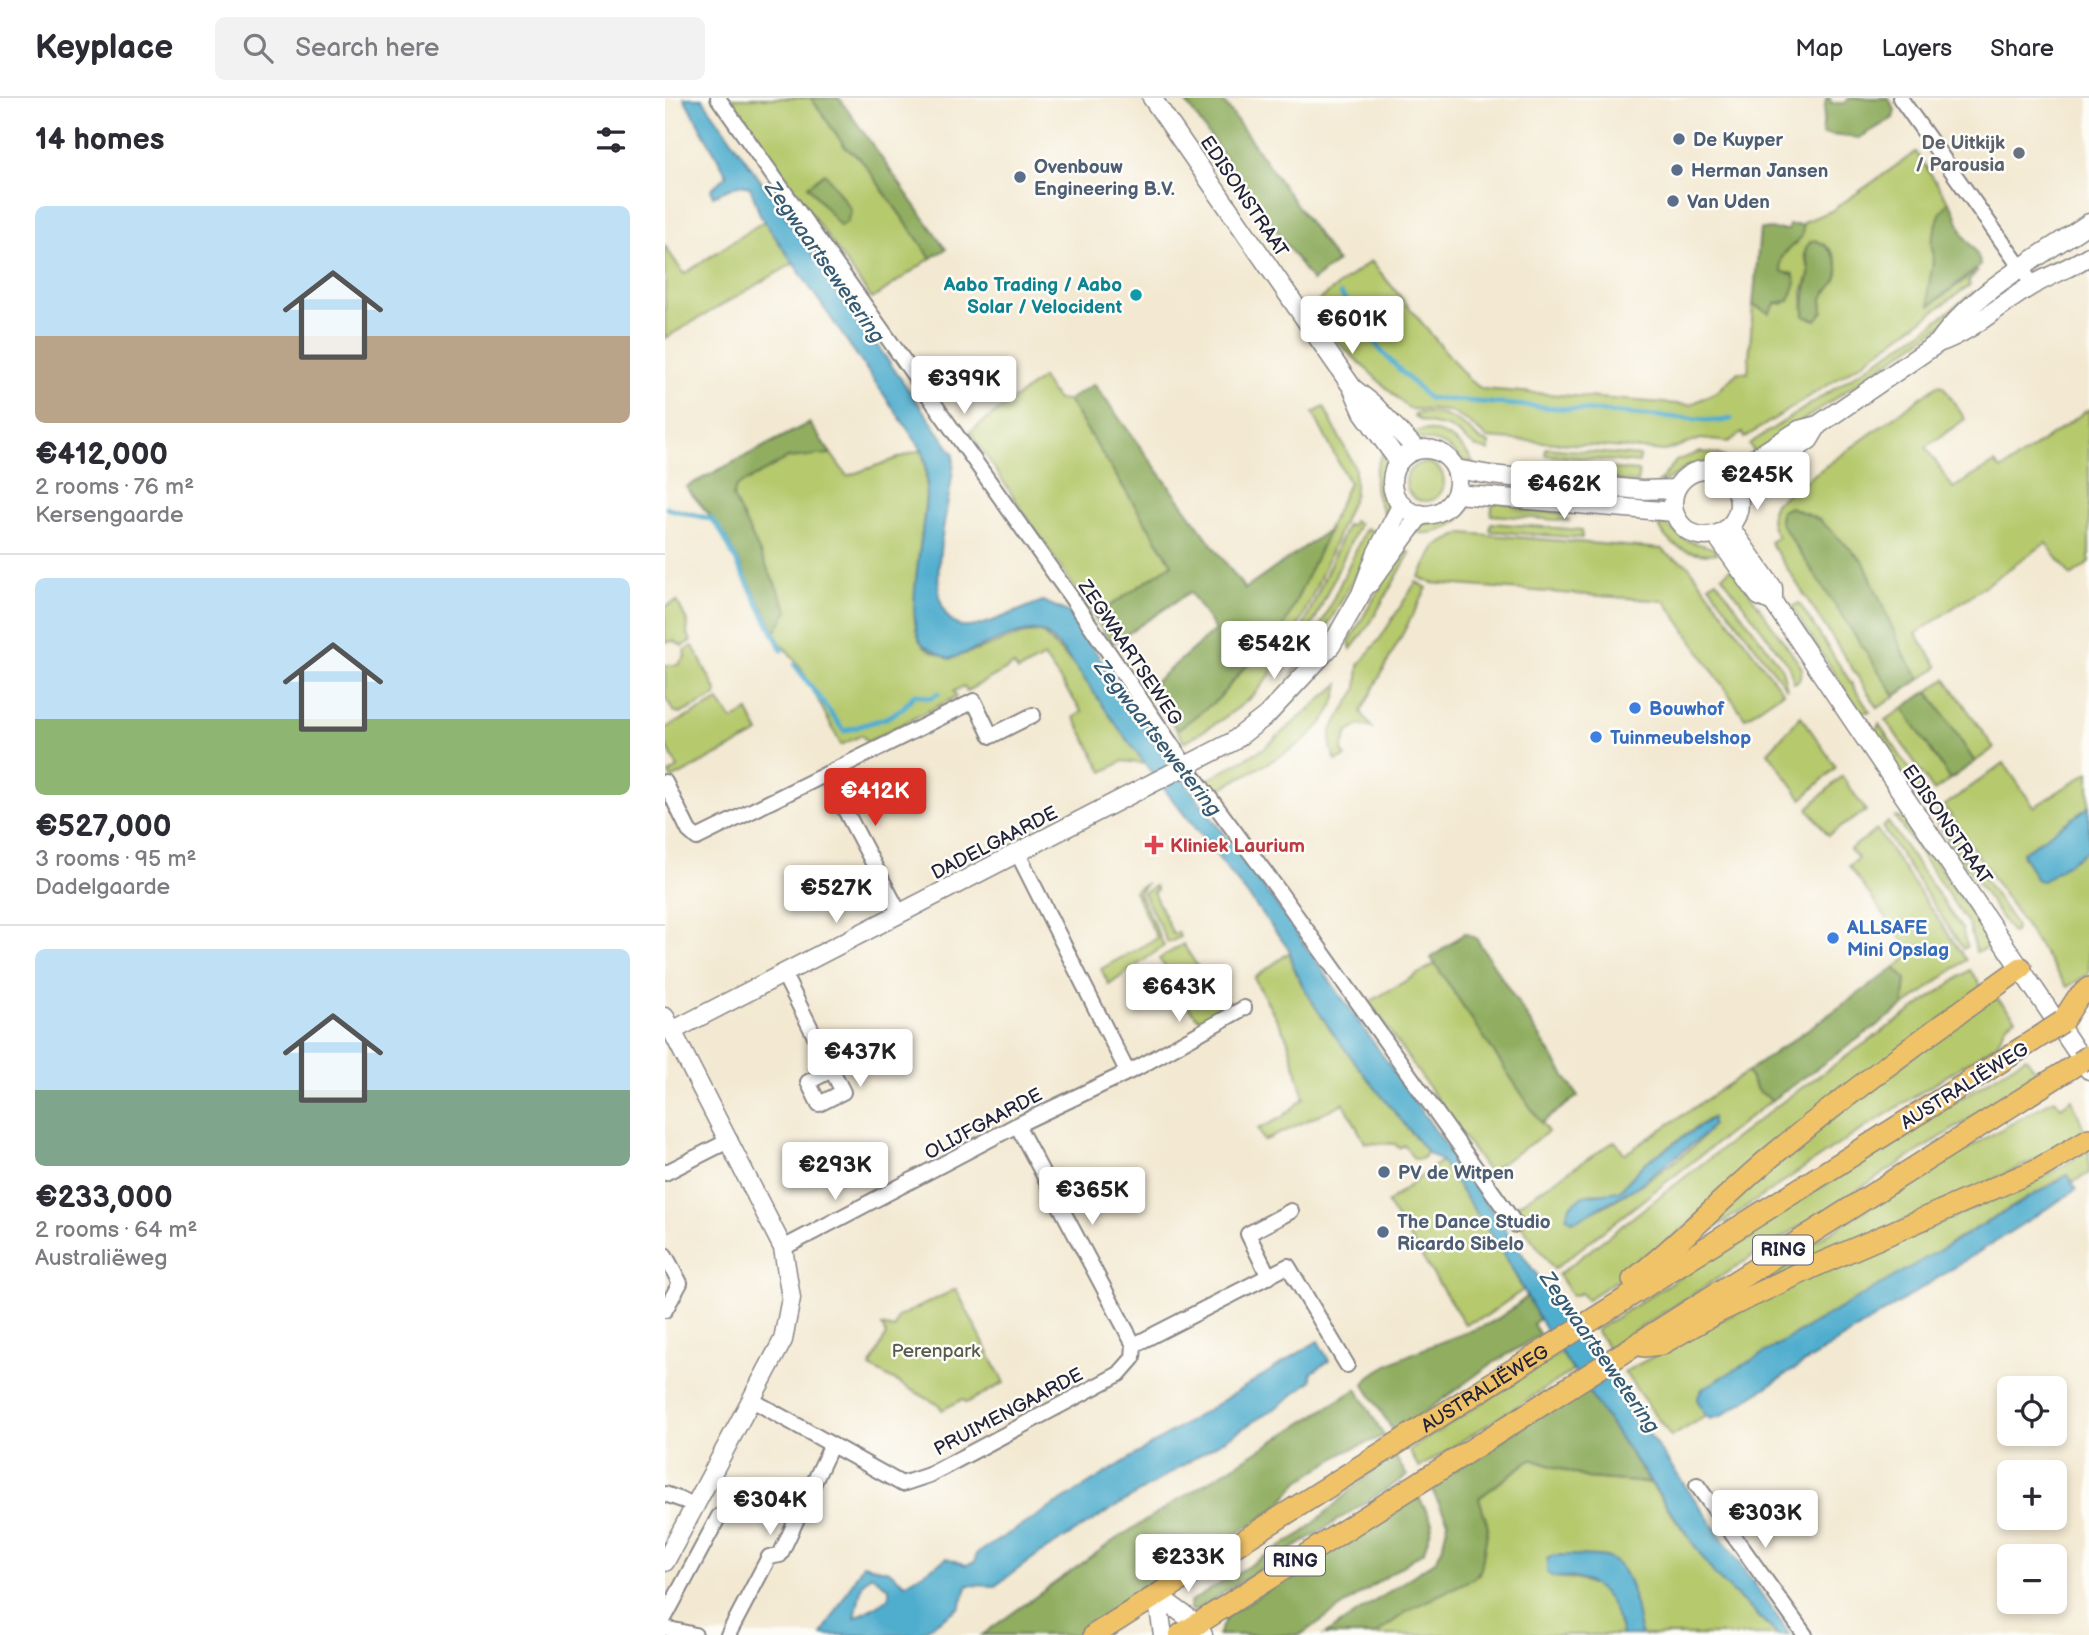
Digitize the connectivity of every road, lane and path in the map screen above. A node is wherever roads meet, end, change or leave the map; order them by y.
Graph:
1 (718, 98) edge
2 (1151, 98) edge
3 (1900, 98) edge
4 (2089, 223) edge
5 (2089, 256) edge
6 (2021, 270) junction
7 (2033, 285) junction
8 (1938, 343) junction
9 (1352, 387) junction
10 (1818, 425) junction
11 (1417, 450) junction
12 (1399, 462) junction
13 (1456, 468) junction
14 (1725, 477) junction
15 (1676, 489) junction
16 (1737, 492) junction
17 (1456, 494) junction
18 (1402, 504) junction
19 (1674, 512) junction
20 (1421, 514) junction
21 (1722, 531) junction
22 (1361, 594) junction
23 (1033, 715) dead end
24 (1184, 767) junction
25 (826, 774) junction
26 (665, 782) edge
27 (1018, 854) junction
28 (900, 914) junction
29 (2021, 968) junction
30 (783, 973) junction
31 (2089, 988) edge
32 (2089, 1005) edge
33 (1244, 1008) dead end
34 (2062, 1022) junction
35 (668, 1024) edge
36 (2087, 1062) edge
37 (832, 1070) dead end
38 (1127, 1071) junction
39 (1017, 1125) junction
40 (2089, 1139) edge
41 (730, 1140) junction
42 (665, 1173) edge
43 (1291, 1211) dead end
44 (1516, 1225) dead end
45 (783, 1248) junction
46 (665, 1255) edge
47 (1269, 1277) junction
48 (665, 1310) edge
49 (1603, 1313) junction
50 (1134, 1345) junction
51 (1624, 1351) junction
52 (1347, 1365) dead end
53 (752, 1400) junction
54 (831, 1446) junction
55 (1697, 1485) dead end
56 (666, 1497) edge
57 (696, 1505) junction
58 (719, 1516) dead end
59 (665, 1562) edge
60 (1157, 1595) junction
61 (667, 1627) edge
62 (1193, 1631) edge
63 (695, 1635) edge
64 (727, 1635) edge
65 (1094, 1635) edge
66 (1163, 1635) edge
67 (1805, 1635) edge

1 - 24 street, ZEGWAARTSEWEG
2 - 9 street, EDISONSTRAAT
3 - 6 street
4 - 6 street
5 - 7 street
6 - 7 street
6 - 8 street
7 - 8 street
8 - 10 street
9 - 11 street, EDISONSTRAAT
9 - 12 street, EDISONSTRAAT
10 - 14 street
10 - 16 street
11 - 12 street
11 - 13 street
12 - 18 street
13 - 15 street
13 - 17 street
14 - 15 street
14 - 16 street
15 - 19 street
16 - 21 street
17 - 19 street
17 - 20 street
18 - 20 street
18 - 22 street
19 - 21 street
20 - 22 street
21 - 29 street, EDISONSTRAAT
22 - 24 street, DADELGAARDE
23 - 25 street
24 - 27 street, DADELGAARDE
24 - 44 street, ZEGWAARTSEWEG
25 - 26 street
25 - 28 street
27 - 28 street, DADELGAARDE
27 - 38 street
28 - 30 street, DADELGAARDE
29 - 36 street, EDISONSTRAAT
29 - 49 main road
30 - 35 street, DADELGAARDE
30 - 37 street
31 - 34 main road
32 - 34 main road, AUSTRALIËWEG
33 - 38 street, OLIJFGAARDE
34 - 49 main road, AUSTRALIËWEG / RING, bridge
35 - 41 street
36 - 51 main road, RING
38 - 39 street, OLIJFGAARDE
39 - 45 street, OLIJFGAARDE
39 - 50 street
40 - 51 main road
41 - 42 street
41 - 45 street
43 - 47 street
45 - 53 street
46 - 48 street
47 - 50 street
47 - 52 street
49 - 60 main road, AUSTRALIËWEG / RING
50 - 54 street, PRUIMENGAARDE
51 - 62 main road, RING
53 - 54 street, PRUIMENGAARDE
53 - 57 street
54 - 64 street
55 - 67 street
56 - 57 street
57 - 59 street
58 - 61 street
60 - 62 street
60 - 65 main road, AUSTRALIËWEG / RING
60 - 66 street
61 - 63 street

